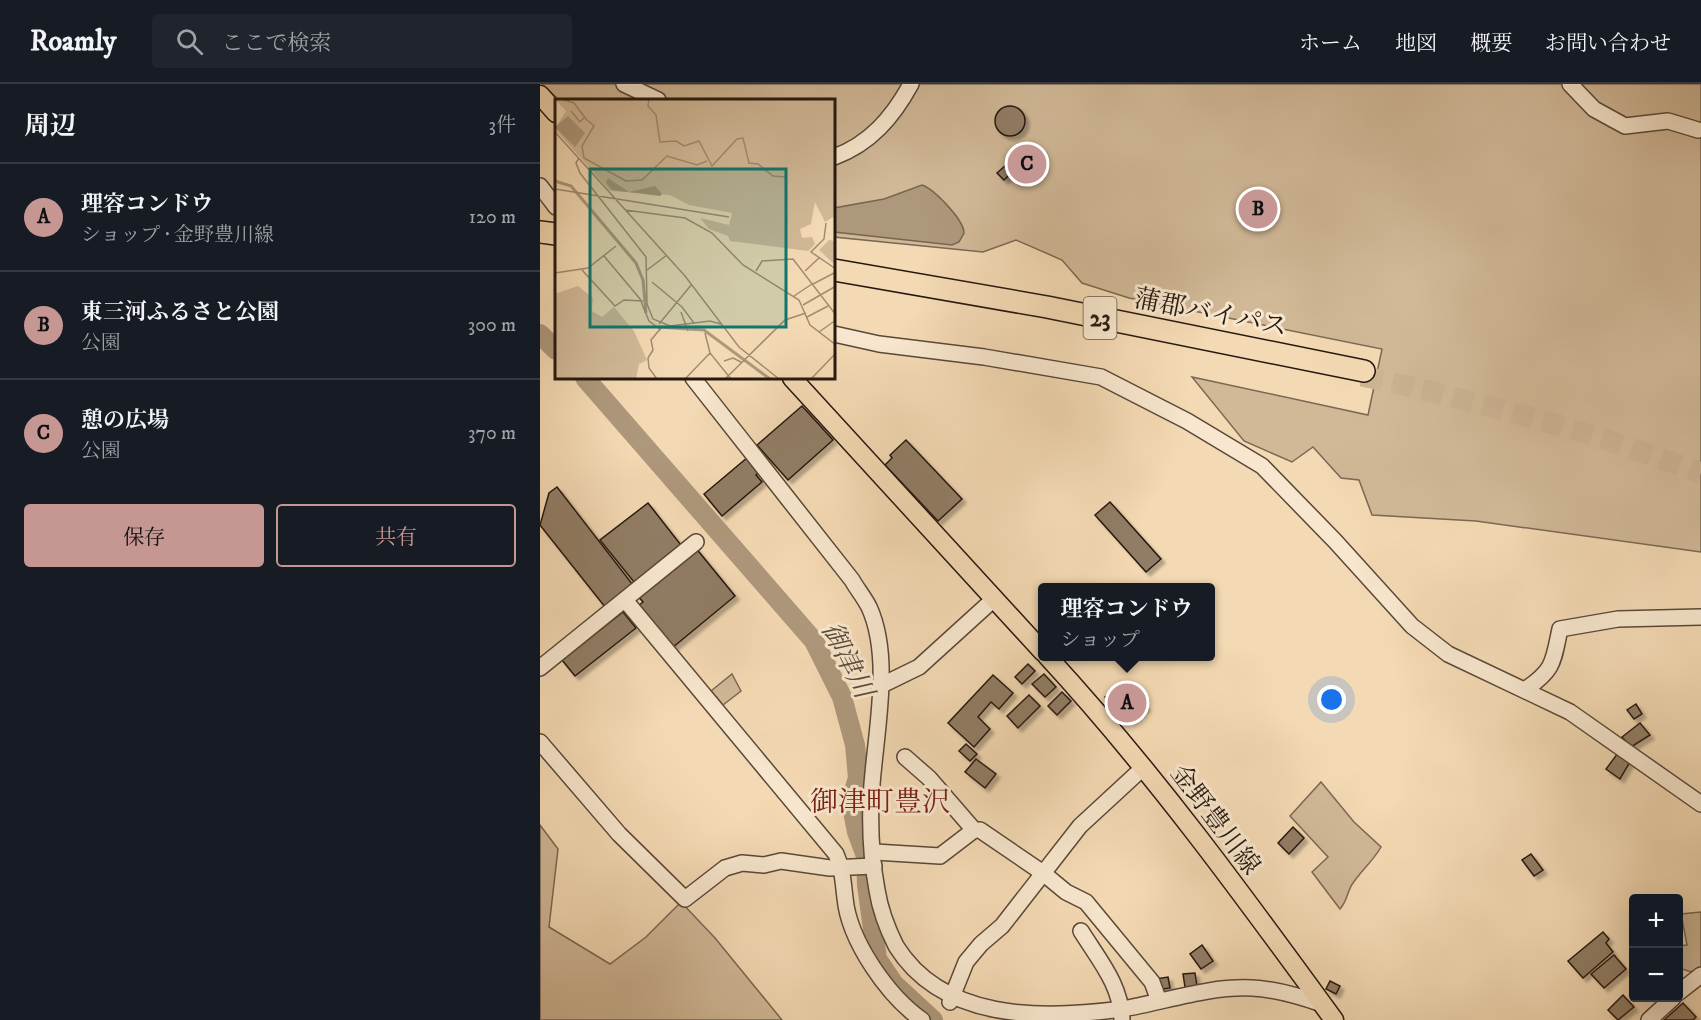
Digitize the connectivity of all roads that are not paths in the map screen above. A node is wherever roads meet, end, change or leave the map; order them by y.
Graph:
1 (624, 84) edge
2 (910, 84) edge
3 (1570, 84) edge
4 (540, 95) edge
5 (656, 99) edge
6 (555, 111) edge
7 (1698, 130) dead end
8 (836, 157) edge
9 (540, 186) edge
10 (555, 206) edge
11 (540, 232) edge
12 (555, 234) edge
13 (540, 237) edge
14 (555, 239) edge
15 (836, 270) edge
16 (836, 276) edge
17 (836, 334) edge
18 (695, 380) edge
19 (794, 380) edge
20 (696, 542) dead end
21 (995, 598) junction
22 (625, 600) junction
23 (1701, 617) edge
24 (1038, 646) edge
25 (1051, 661) edge
26 (540, 668) edge
27 (880, 687) junction
28 (1526, 689) junction
29 (540, 742) edge
30 (905, 757) dead end
31 (1144, 767) junction
32 (1701, 804) edge
33 (974, 830) junction
34 (873, 861) junction
35 (844, 867) junction
36 (1043, 873) junction
37 (1081, 931) dead end
38 (1701, 975) edge
39 (1683, 989) edge
40 (1159, 1001) junction
41 (950, 1002) junction
42 (1669, 1002) edge
43 (1322, 1004) junction
44 (1122, 1014) edge
45 (971, 1016) edge
46 (922, 1020) edge
47 (1334, 1020) edge
48 (1649, 1020) edge

1 - 5 street
2 - 8 street
3 - 7 street
4 - 6 main road
9 - 10 street
11 - 12 highway
13 - 14 highway
15 - 16 highway, 蒲郡バイパス / 23
17 - 28 street
18 - 27 street
19 - 21 main road
20 - 22 street
21 - 24 main road
21 - 27 street
22 - 26 street
22 - 35 street
23 - 28 street
25 - 31 main road, 金野豊川線
27 - 34 street
28 - 32 street
29 - 35 street
30 - 33 street
31 - 36 street
31 - 43 main road, 金野豊川線
33 - 34 street
33 - 36 street
34 - 35 street
34 - 41 street
35 - 46 street
36 - 40 street
36 - 41 street
37 - 44 street
38 - 39 street
40 - 43 street
40 - 44 street
41 - 45 street
42 - 48 street
43 - 47 main road, 金野豊川線
44 - 45 street

